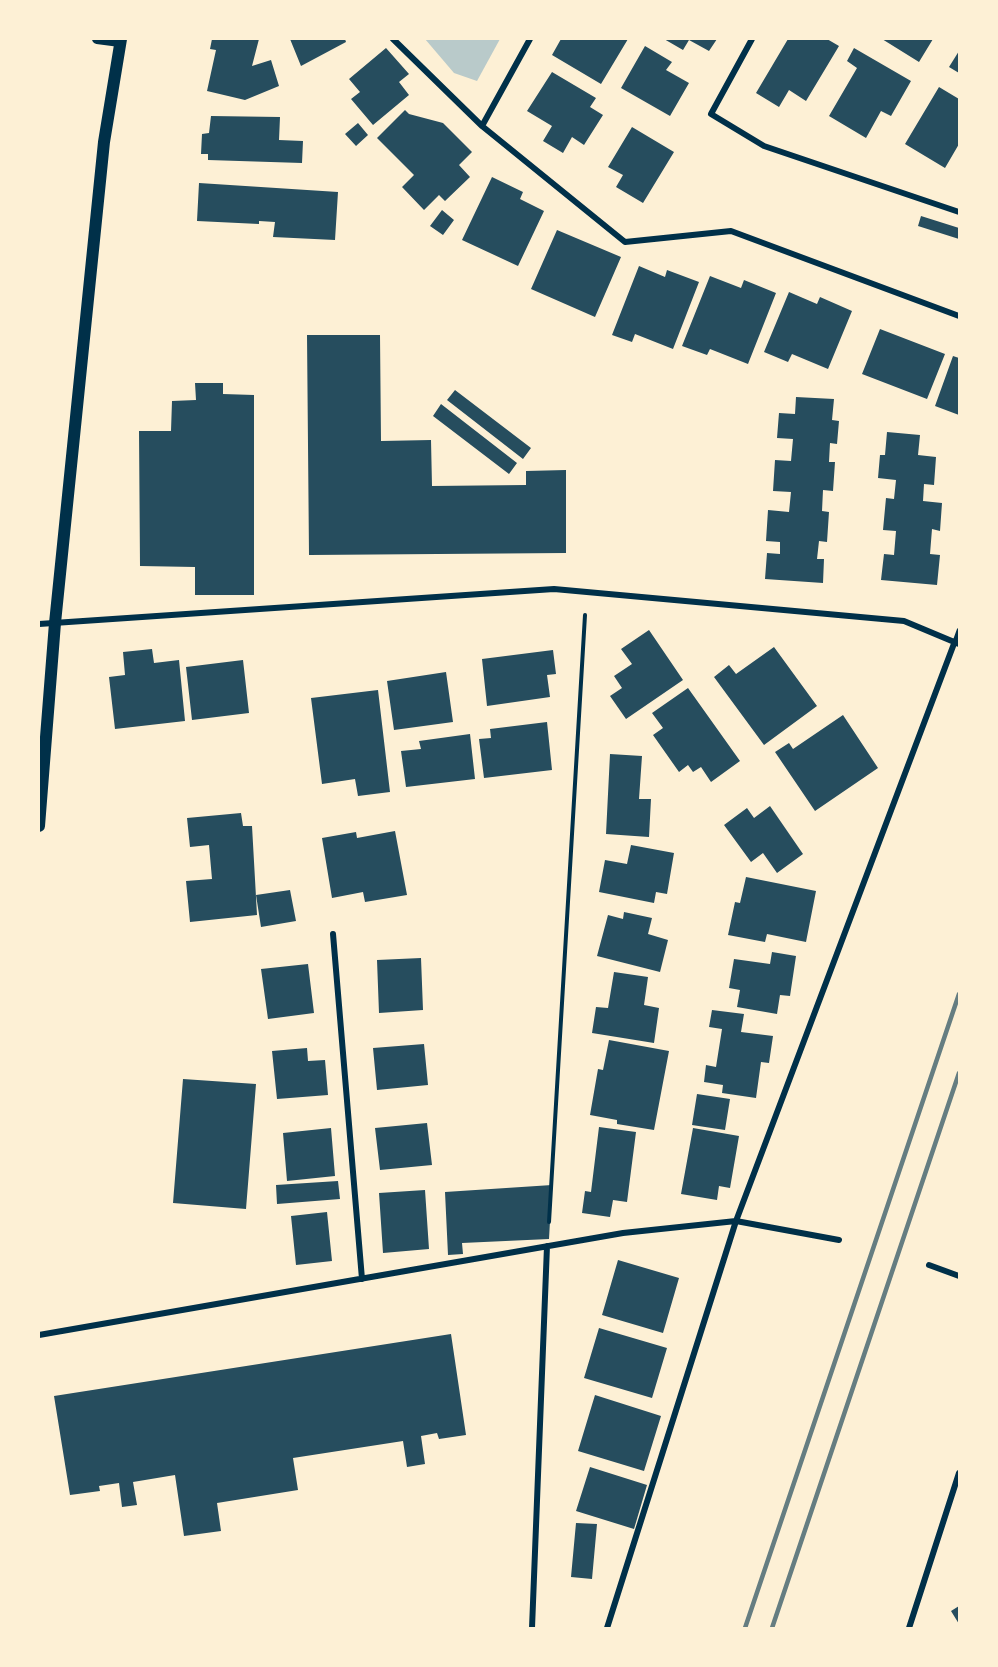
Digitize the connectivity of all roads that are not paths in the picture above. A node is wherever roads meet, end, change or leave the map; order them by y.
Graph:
1 (97, 39) edge
2 (393, 39) edge
3 (530, 39) edge
4 (752, 39) edge
5 (121, 41) edge
6 (482, 126) junction
7 (959, 212) edge
8 (959, 316) edge
9 (55, 623) junction
10 (39, 624) edge
11 (959, 630) edge
12 (957, 642) edge
13 (39, 826) edge
14 (333, 934) dead end
15 (736, 1221) junction
16 (839, 1240) dead end
17 (547, 1246) junction
18 (929, 1265) dead end
19 (959, 1276) edge
20 (362, 1279) junction
21 (39, 1335) edge
22 (959, 1473) edge
23 (532, 1628) edge
24 (607, 1628) edge
25 (909, 1628) edge

1 - 5 street
2 - 6 street
3 - 6 street
4 - 7 street
5 - 9 main road
6 - 8 street
9 - 10 street
9 - 12 street
9 - 13 main road
11 - 12 lane
12 - 15 street
14 - 20 street
15 - 16 street
15 - 17 street
15 - 24 street
17 - 20 street
17 - 23 street
18 - 19 street
20 - 21 street
22 - 25 street

